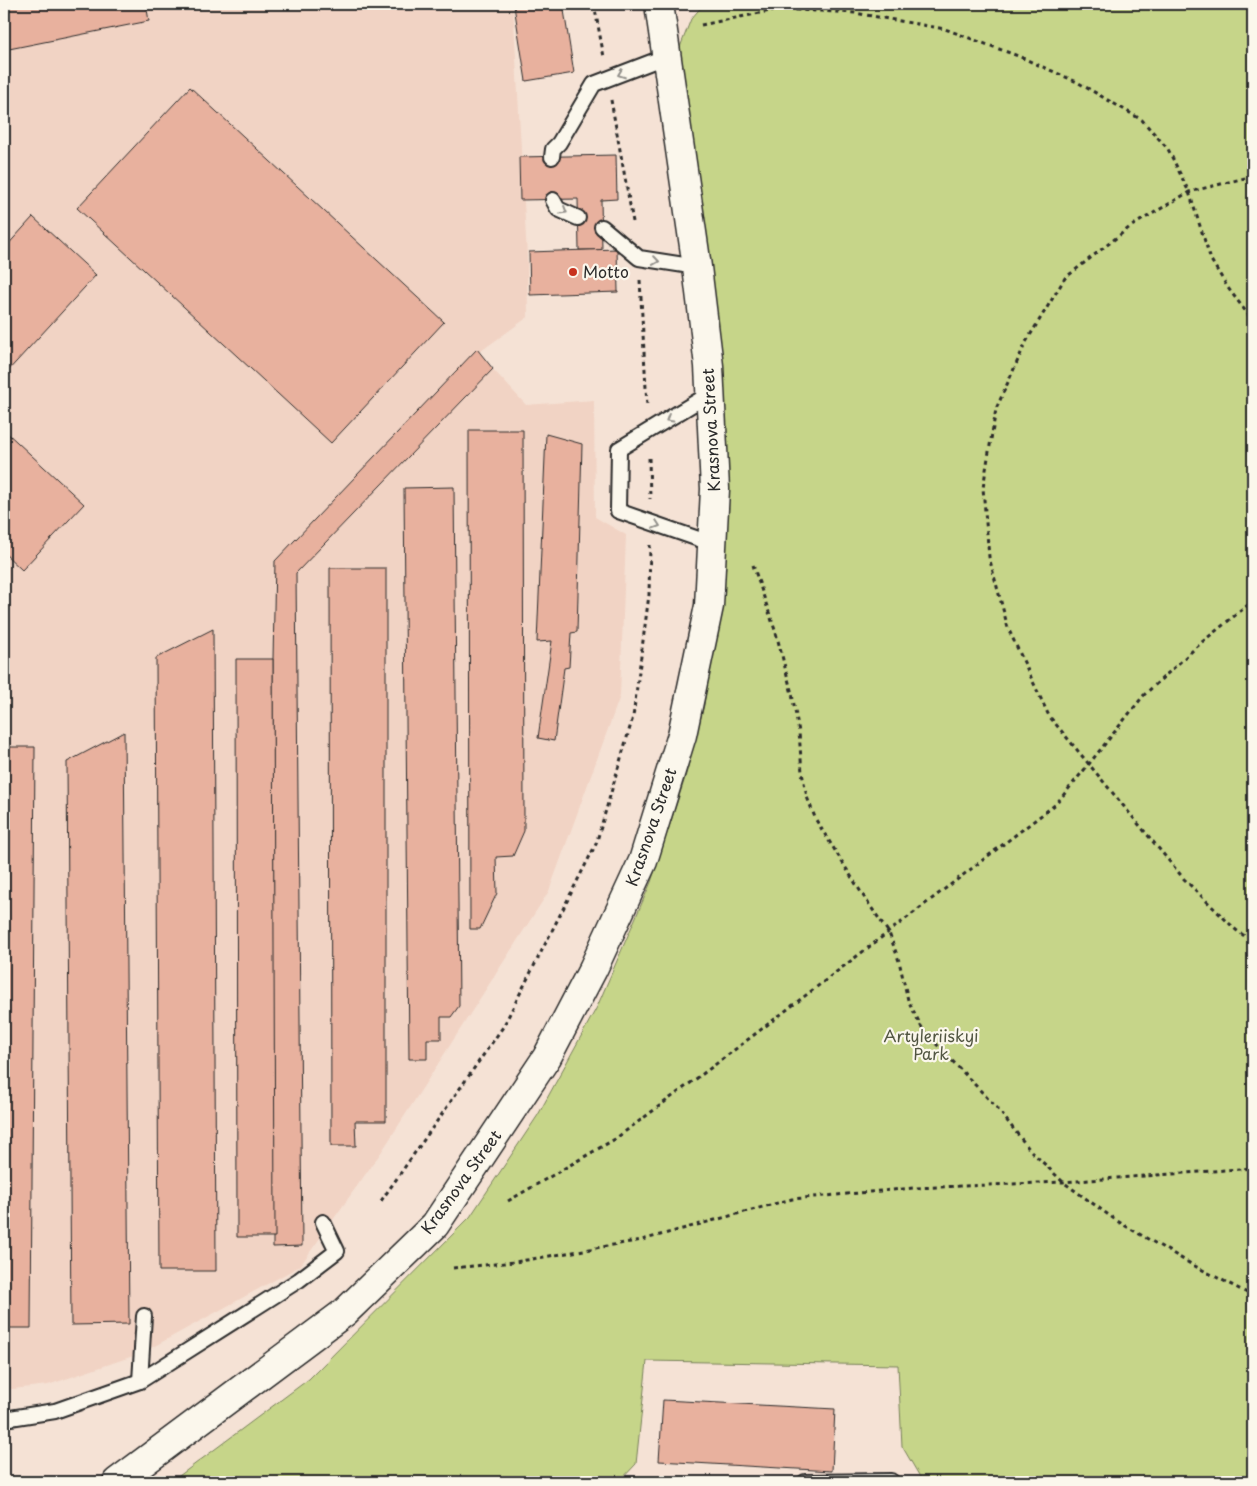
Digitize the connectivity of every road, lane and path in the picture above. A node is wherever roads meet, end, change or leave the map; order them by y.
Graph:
1 (594, 4) edge
2 (663, 5) edge
3 (701, 25) dead end
4 (667, 56) junction
5 (608, 79) junction
6 (552, 157) dead end
7 (1253, 176) edge
8 (1188, 192) junction
9 (553, 200) dead end
10 (578, 218) dead end
11 (602, 227) dead end
12 (639, 258) junction
13 (697, 267) junction
14 (1253, 320) edge
15 (711, 393) junction
16 (648, 432) junction
17 (650, 522) junction
18 (712, 544) junction
19 (752, 565) dead end
20 (1253, 601) edge
21 (1090, 764) junction
22 (889, 933) junction
23 (1253, 942) edge
24 (1253, 1168) edge
25 (1064, 1182) junction
26 (380, 1201) dead end
27 (508, 1201) dead end
28 (323, 1222) dead end
29 (453, 1268) dead end
30 (1253, 1296) edge
31 (144, 1316) dead end
32 (140, 1381) junction
33 (4, 1419) edge
34 (117, 1482) edge
35 (805, 1482) edge
36 (892, 1482) edge

1 - 5 path
2 - 4 main road, Krasnova Street
3 - 8 path
4 -> 5 lane
4 - 13 main road, Krasnova Street
5 - 6 lane
5 - 12 path
7 - 8 path
8 - 14 path
8 - 21 path
9 -> 10 lane
11 - 12 lane
12 -> 13 lane
12 - 16 path
13 - 15 main road, Krasnova Street
15 -> 16 lane
15 - 18 main road, Krasnova Street
16 - 17 path
16 - 17 lane
17 -> 18 lane
17 - 26 path
18 - 34 main road, Krasnova Street
19 - 22 path
20 - 21 path
21 - 22 path
21 - 23 path
22 - 25 path
22 - 27 path
24 - 25 path
25 - 29 path
25 - 30 path
28 - 32 lane
31 - 32 lane
32 - 33 lane
35 - 36 lane

